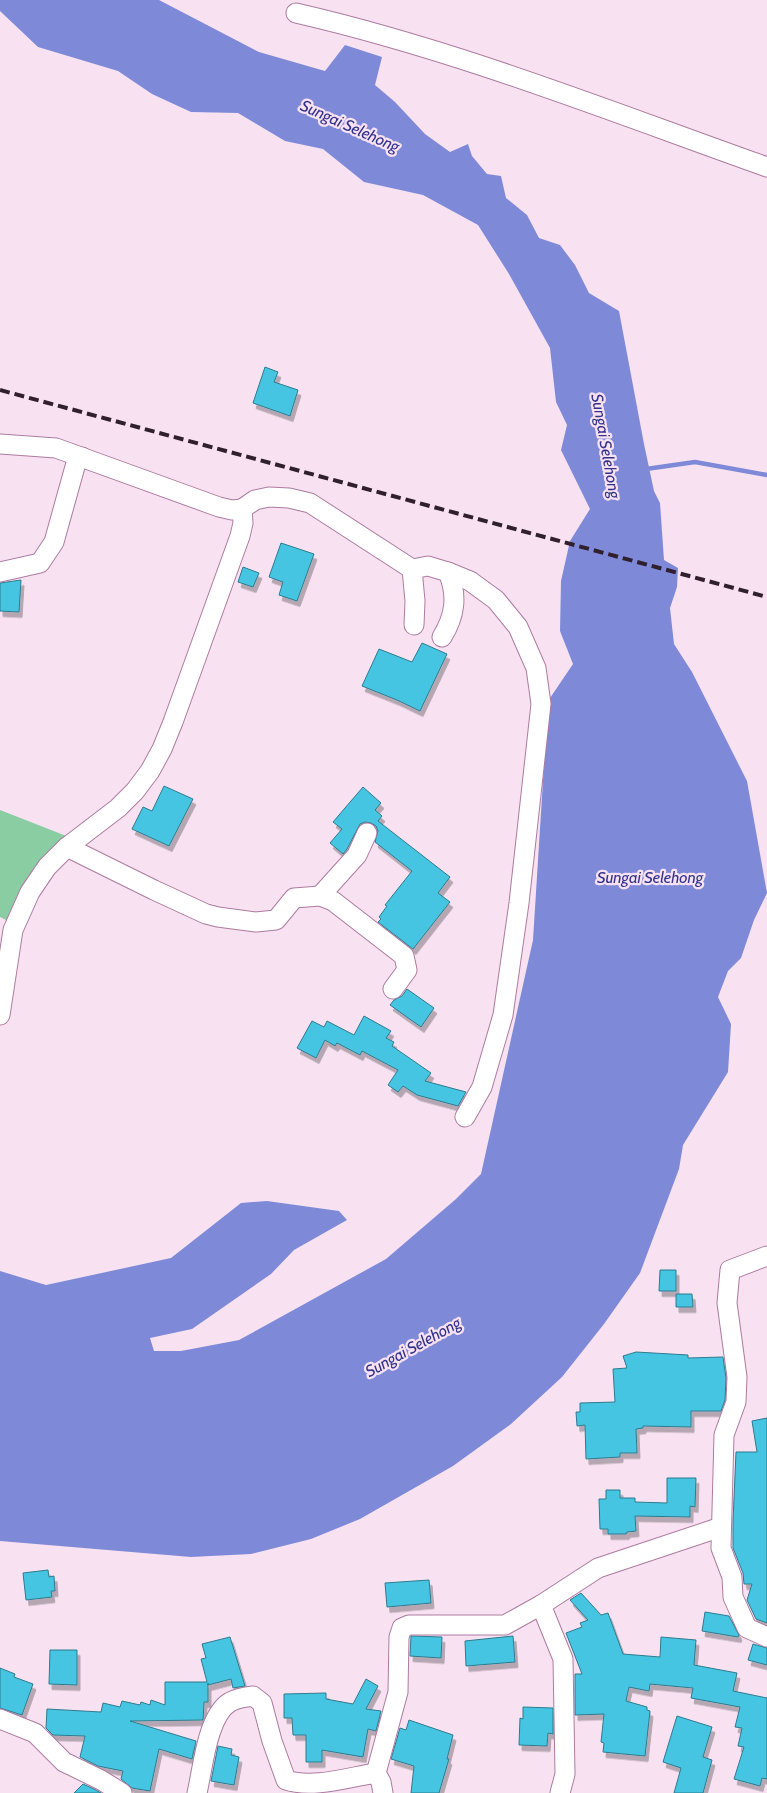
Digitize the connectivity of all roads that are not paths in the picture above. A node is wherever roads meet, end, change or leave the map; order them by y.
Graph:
1 (296, 13) dead end
2 (767, 167) edge
3 (0, 444) edge
4 (82, 457) junction
5 (242, 509) junction
6 (412, 569) junction
7 (0, 572) edge
8 (448, 572) junction
9 (414, 625) dead end
10 (442, 638) dead end
11 (367, 833) dead end
12 (67, 848) junction
13 (320, 896) junction
14 (6, 927) edge
15 (394, 989) dead end
16 (0, 1015) edge
17 (465, 1117) dead end
18 (767, 1256) edge
19 (721, 1527) junction
20 (540, 1606) junction
21 (767, 1638) edge
22 (0, 1719) edge
23 (376, 1773) junction
24 (122, 1793) edge
25 (197, 1793) edge
26 (383, 1793) edge
27 (560, 1793) edge

1 - 2 street
3 - 4 street
4 - 5 street
4 - 7 street
5 - 6 street
5 - 12 street
6 - 8 street
6 - 9 street
8 - 10 street
8 - 17 street
11 - 13 street
12 - 13 street
12 - 14 street
13 - 15 street
14 - 16 street
18 - 19 street
19 - 20 street
19 - 21 street
20 - 23 street
20 - 27 street
22 - 24 street
23 - 25 street
23 - 26 street

